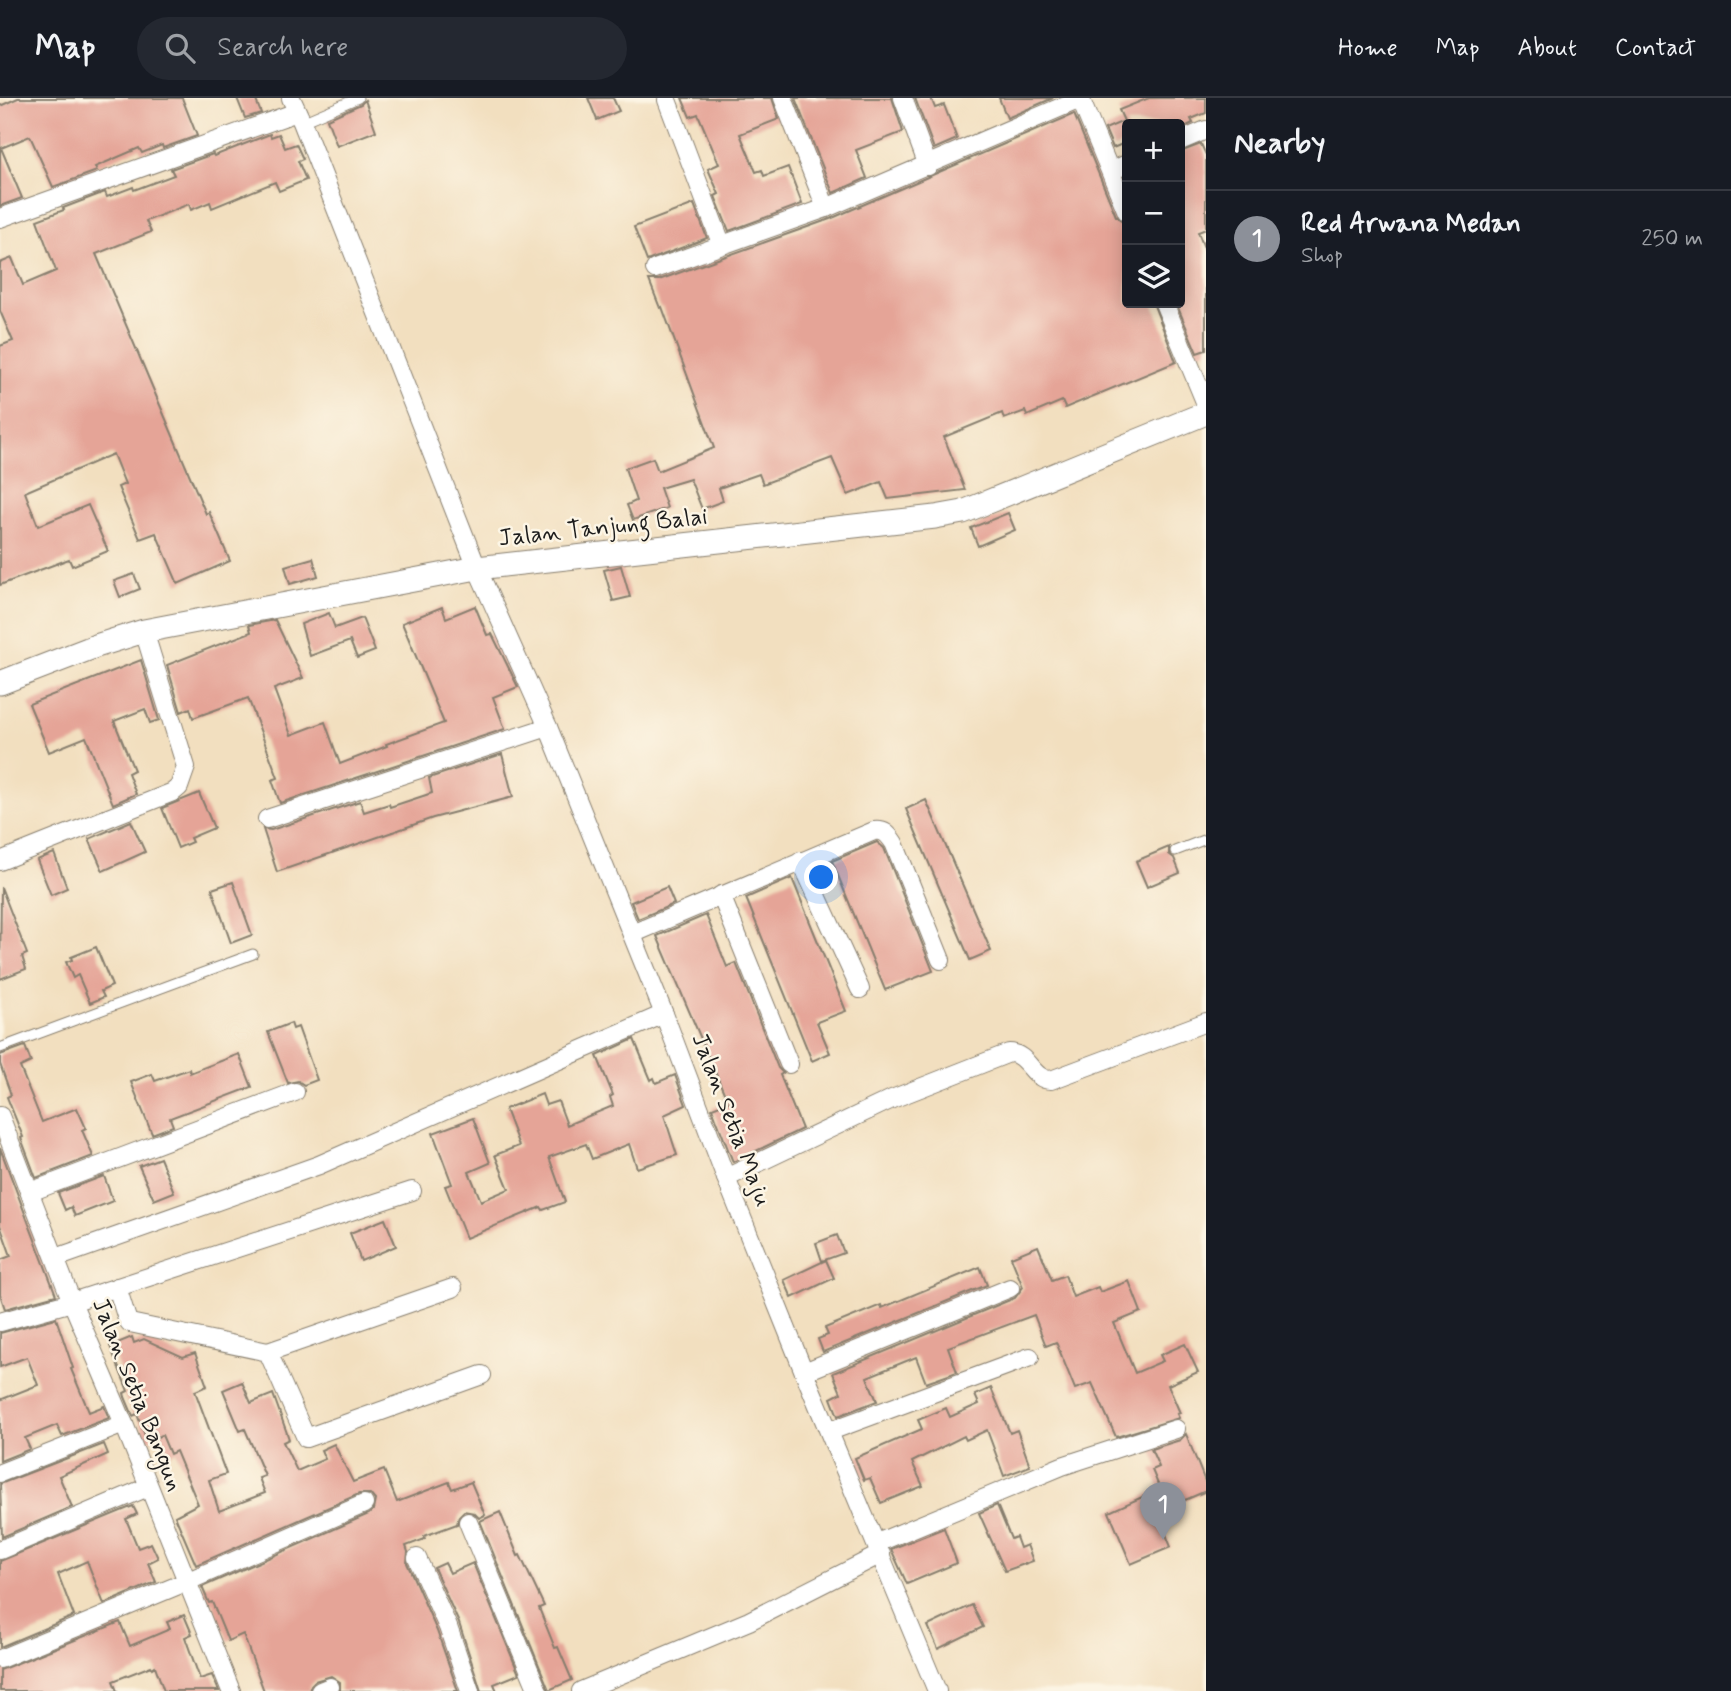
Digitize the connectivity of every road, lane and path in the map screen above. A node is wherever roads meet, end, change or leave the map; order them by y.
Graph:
1 (358, 98) edge
2 (782, 98) edge
3 (903, 98) edge
4 (1080, 98) edge
5 (667, 100) dead end
6 (297, 111) edge
7 (1206, 130) edge
8 (1185, 139) edge
9 (928, 166) junction
10 (1119, 168) edge
11 (825, 208) junction
12 (0, 218) edge
13 (721, 243) junction
14 (655, 269) dead end
15 (1166, 308) edge
16 (1206, 404) edge
17 (1206, 413) edge
18 (477, 568) junction
19 (144, 631) junction
20 (0, 683) edge
21 (548, 727) junction
22 (267, 819) dead end
23 (1206, 839) edge
24 (1175, 850) dead end
25 (0, 861) edge
26 (801, 861) junction
27 (721, 895) junction
28 (632, 934) junction
29 (253, 954) dead end
30 (941, 960) dead end
31 (860, 989) dead end
32 (664, 1014) junction
33 (1206, 1022) edge
34 (0, 1048) edge
35 (789, 1064) dead end
36 (295, 1092) dead end
37 (0, 1116) edge
38 (726, 1178) junction
39 (412, 1191) dead end
40 (30, 1192) junction
41 (56, 1258) junction
42 (117, 1287) junction
43 (453, 1288) dead end
44 (1010, 1288) dead end
45 (72, 1302) junction
46 (0, 1322) edge
47 (268, 1352) junction
48 (1030, 1357) dead end
49 (804, 1372) junction
50 (482, 1375) dead end
51 (124, 1424) junction
52 (1176, 1429) dead end
53 (830, 1431) junction
54 (0, 1473) edge
55 (148, 1487) junction
56 (364, 1504) dead end
57 (468, 1522) dead end
58 (879, 1549) junction
59 (0, 1550) edge
60 (417, 1558) dead end
61 (186, 1582) junction
62 (0, 1659) edge
63 (231, 1691) edge
64 (470, 1691) edge
65 (538, 1691) edge
66 (581, 1691) edge
67 (937, 1691) edge

1 - 6 lane
2 - 11 street
3 - 9 street
4 - 9 street
4 - 10 street
5 - 13 street
6 - 12 street
6 - 18 street, Jalan Setia Maju
7 - 8 street
9 - 11 street
11 - 13 street
13 - 14 street
15 - 16 street
17 - 18 street, Jalan Tanjung Balai
18 - 19 street, Jalan Tanjung Balai
18 - 21 street, Jalan Setia Maju
19 - 20 street, Jalan Tanjung Balai
19 - 25 street
21 - 22 street
21 - 28 street, Jalan Setia Maju
23 - 24 lane
26 - 27 street
26 - 30 street
26 - 31 street
27 - 28 street
27 - 35 street
28 - 32 street, Jalan Setia Maju
29 - 34 lane
32 - 38 street, Jalan Setia Maju
32 - 41 street
33 - 38 street
36 - 40 street
37 - 40 street, Jalan Setia Bangun
38 - 49 street, Jalan Setia Maju
39 - 42 street
40 - 41 street, Jalan Setia Bangun
41 - 45 street, Jalan Setia Bangun
42 - 45 street
42 - 47 street
43 - 47 street
44 - 49 street
45 - 46 street
45 - 51 street, Jalan Setia Bangun
47 - 50 street
48 - 53 street
49 - 53 street, Jalan Setia Maju
51 - 54 street
51 - 55 street, Jalan Setia Bangun
52 - 58 street
53 - 58 street, Jalan Setia Maju
55 - 59 street
55 - 61 street, Jalan Setia Bangun
56 - 61 street
57 - 65 street
58 - 66 street
58 - 67 street, Jalan Setia Maju
60 - 64 street
61 - 62 street
61 - 63 street, Jalan Setia Bangun

